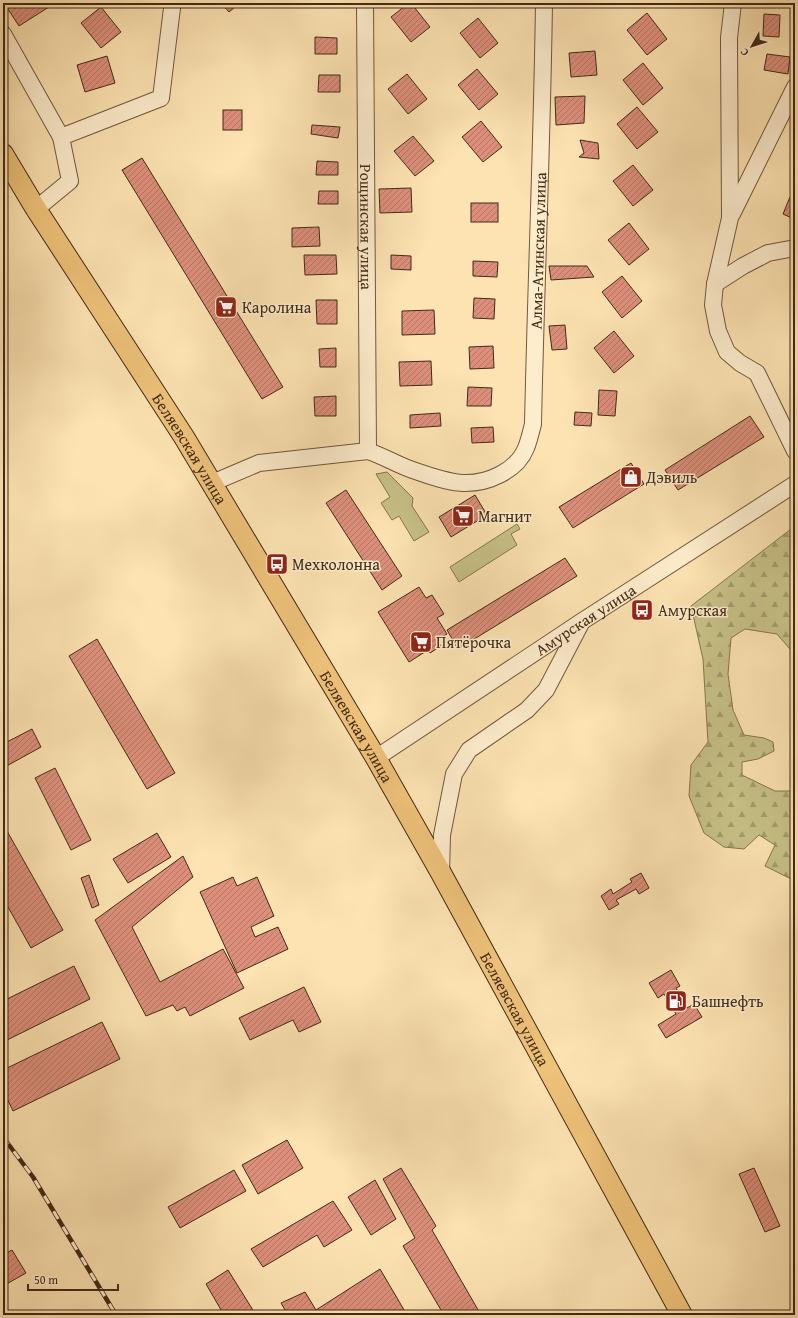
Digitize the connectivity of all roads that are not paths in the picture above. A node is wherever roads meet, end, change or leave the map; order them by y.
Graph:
1 (171, 3) edge
2 (365, 3) edge
3 (544, 3) edge
4 (733, 3) edge
5 (3, 34) edge
6 (795, 87) edge
7 (61, 137) junction
8 (3, 154) edge
9 (36, 209) junction
10 (730, 218) junction
11 (795, 248) edge
12 (715, 284) junction
13 (368, 451) junction
14 (795, 451) edge
15 (212, 483) junction
16 (795, 484) edge
17 (581, 622) junction
18 (376, 758) junction
19 (441, 873) junction
20 (682, 1315) edge

1 - 7 street
2 - 13 street, Рощинская улица
3 - 13 street, Алма-Атинская улица
4 - 10 street
5 - 7 street
6 - 10 street
7 - 9 street
8 - 9 main road, Беляевская улица
9 - 15 main road, Беляевская улица
10 - 12 street
11 - 12 street
12 - 14 street
13 - 15 street
15 - 18 main road, Беляевская улица
16 - 17 street, Амурская улица
17 - 18 street, Амурская улица
17 - 19 street
18 - 19 main road, Беляевская улица
19 - 20 main road, Беляевская улица

